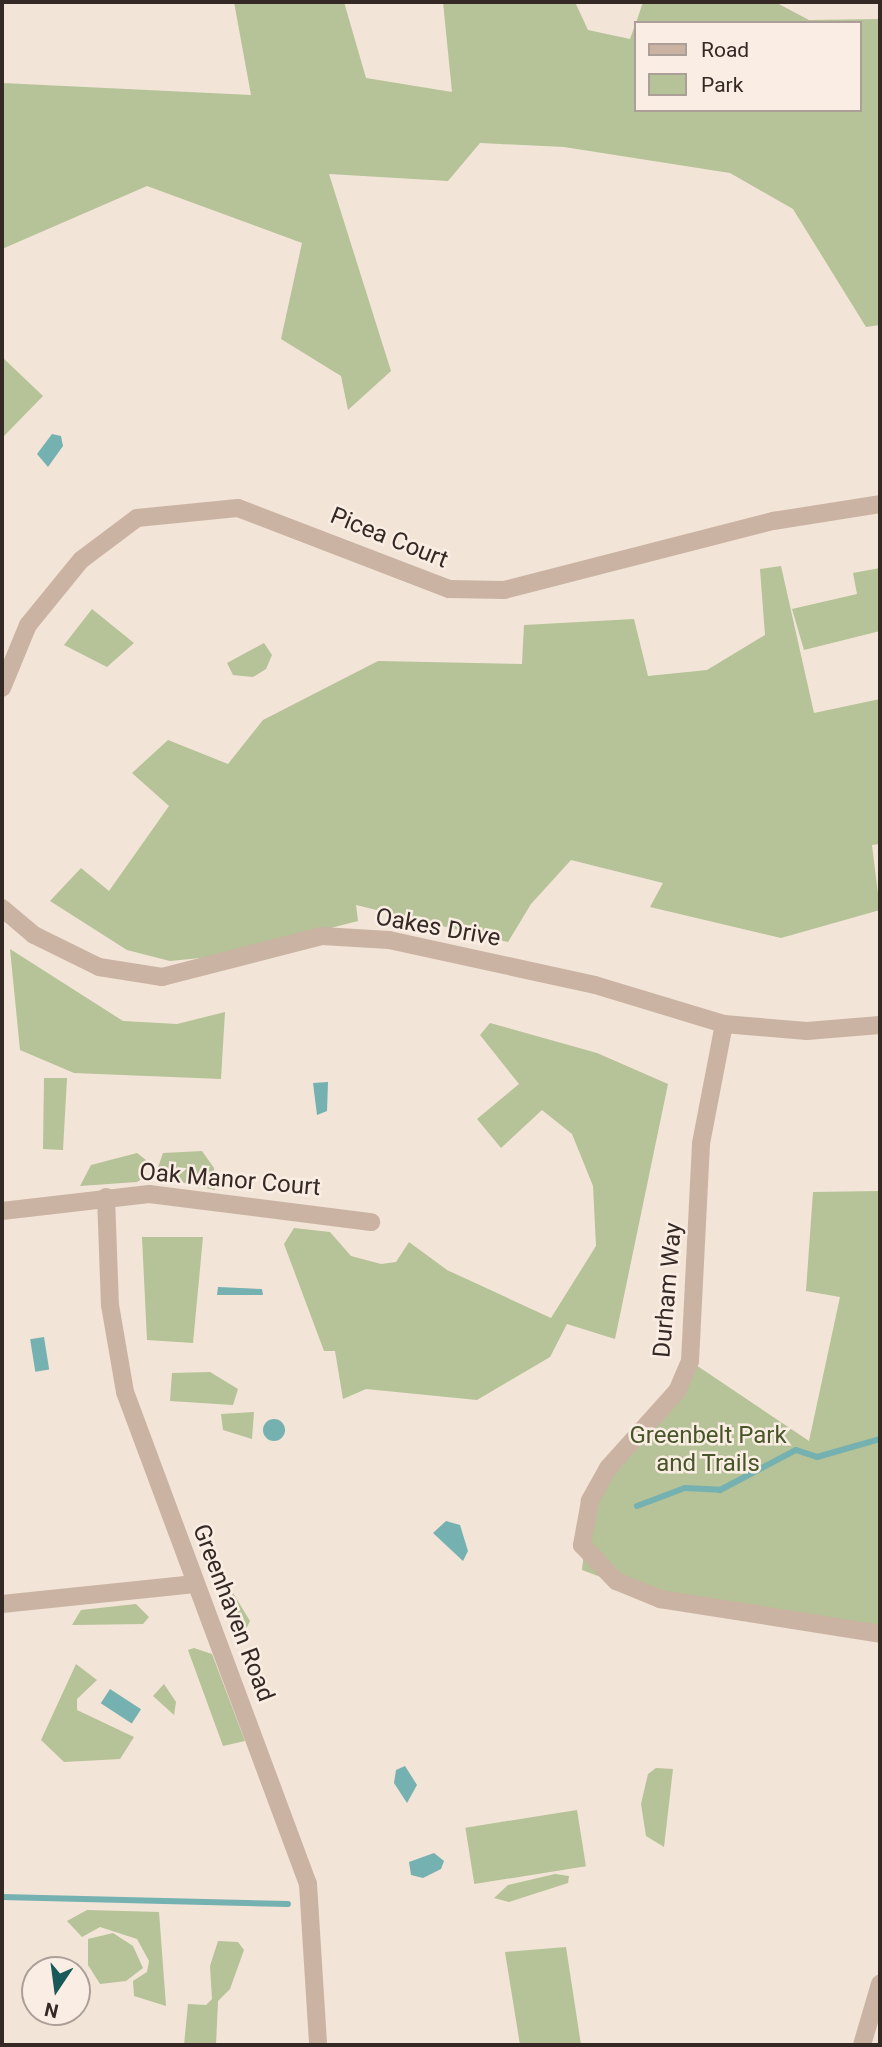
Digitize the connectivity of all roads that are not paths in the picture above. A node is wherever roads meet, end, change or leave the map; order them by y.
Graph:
1 (880, 504) edge
2 (2, 688) edge
3 (2, 908) edge
4 (724, 1024) junction
5 (880, 1025) edge
6 (106, 1197) junction
7 (2, 1211) edge
8 (371, 1222) dead end
9 (195, 1584) junction
10 (2, 1604) edge
11 (880, 1634) edge
12 (880, 1984) edge
13 (318, 2045) edge
14 (862, 2045) edge

1 - 2 street, Picea Court
3 - 4 street, Oakes Drive
4 - 5 street, Oakes Drive
4 - 11 street, Durham Way
6 - 7 street, Oak Manor Court
6 - 8 street, Oak Manor Court
6 - 9 street, Greenhaven Road
9 - 10 street
9 - 13 street, Greenhaven Road
12 - 14 street

